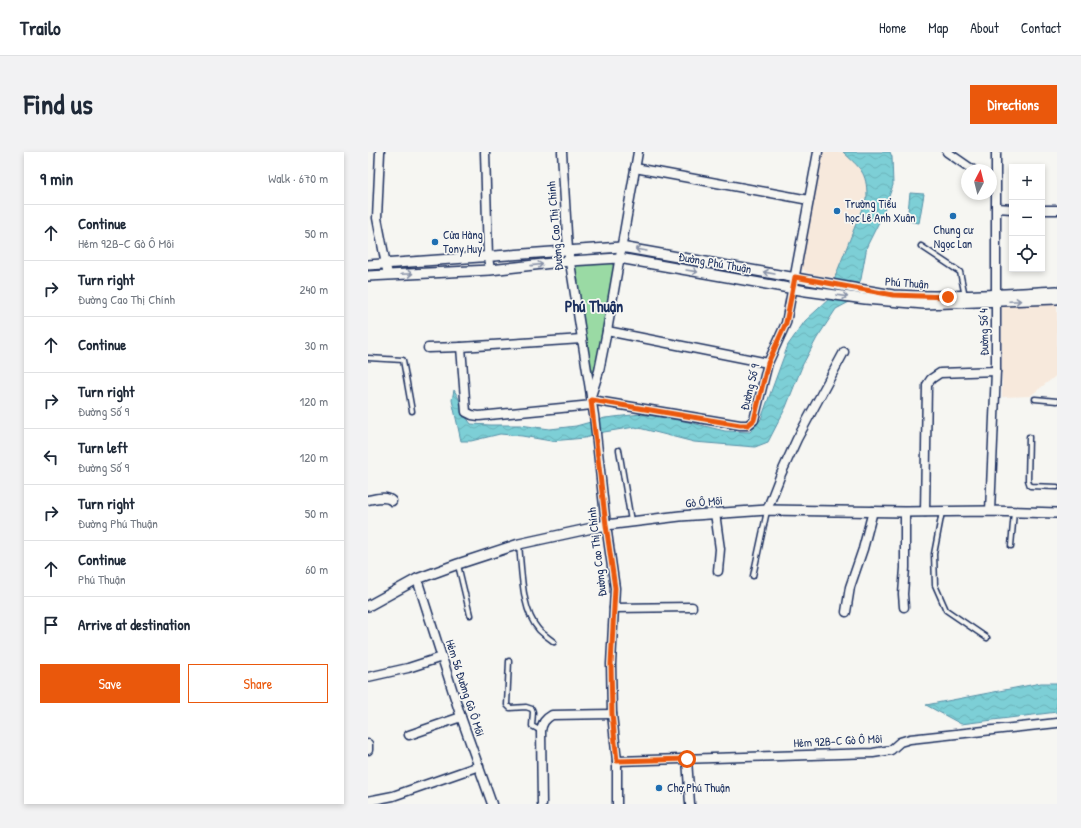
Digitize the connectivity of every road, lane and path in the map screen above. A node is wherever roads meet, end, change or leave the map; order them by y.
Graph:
1 (380, 152) edge
2 (485, 152) edge
3 (562, 152) edge
4 (638, 152) edge
5 (818, 152) edge
6 (946, 152) edge
7 (996, 152) edge
8 (964, 164) edge
9 (995, 164) edge
10 (635, 168) junction
11 (809, 200) junction
12 (996, 200) edge
13 (997, 208) junction
14 (1009, 209) edge
15 (1045, 210) edge
16 (1057, 210) edge
17 (921, 246) dead end
18 (621, 247) junction
19 (568, 250) junction
20 (488, 257) junction
21 (619, 258) junction
22 (570, 261) junction
23 (385, 264) junction
24 (368, 265) edge
25 (490, 270) junction
26 (388, 275) junction
27 (368, 276) edge
28 (795, 277) junction
29 (793, 288) junction
30 (1057, 291) edge
31 (865, 295) junction
32 (966, 296) junction
33 (995, 298) junction
34 (1057, 299) edge
35 (607, 331) junction
36 (582, 339) junction
37 (461, 347) junction
38 (428, 348) dead end
39 (844, 352) dead end
40 (368, 358) edge
41 (768, 363) junction
42 (996, 371) junction
43 (1035, 399) dead end
44 (591, 401) junction
45 (1057, 401) edge
46 (412, 411) dead end
47 (1028, 437) dead end
48 (619, 450) dead end
49 (1057, 487) edge
50 (368, 500) edge
51 (392, 501) dead end
52 (767, 510) junction
53 (873, 511) junction
54 (942, 511) junction
55 (990, 511) junction
56 (905, 512) junction
57 (925, 512) junction
58 (1014, 512) junction
59 (715, 513) junction
60 (1057, 513) edge
61 (631, 522) junction
62 (606, 525) junction
63 (519, 544) junction
64 (1011, 546) dead end
65 (458, 564) junction
66 (718, 571) dead end
67 (753, 576) dead end
68 (416, 579) junction
69 (368, 606) edge
70 (692, 606) dead end
71 (904, 607) dead end
72 (614, 608) junction
73 (846, 612) dead end
74 (470, 615) dead end
75 (987, 638) dead end
76 (554, 642) dead end
77 (442, 657) junction
78 (509, 661) dead end
79 (368, 677) edge
80 (612, 714) junction
81 (462, 717) junction
82 (1057, 723) edge
83 (541, 731) junction
84 (410, 735) dead end
85 (687, 759) junction
86 (617, 761) junction
87 (478, 766) junction
88 (368, 801) edge
89 (492, 804) edge
90 (542, 804) edge
91 (618, 804) edge
92 (690, 804) edge

1 - 23 street
2 - 20 street
3 - 19 street, Đường Cao Thị Chính
4 - 10 street
5 - 11 street, Đường Số 9
6 - 8 street
7 - 9 street, Đường Số 4
10 - 11 street
10 - 18 street
11 - 28 street, Đường Số 9
12 - 13 street, Đường Số 4
13 - 14 street
13 - 33 street, Đường Số 4
15 - 16 street
17 - 32 lane
18 - 19 street, Đường Phú Thuận
18 - 21 street
28 -> 18 street, Đường Phú Thuận
19 - 20 street, Đường Phú Thuận
19 - 22 street, Đường Cao Thị Chính
20 - 23 street, Đường Phú Thuận
20 - 25 street
21 - 22 street, Đường Phú Thuận
21 -> 29 street, Đường Phú Thuận
21 - 35 street
25 -> 22 street, Đường Phú Thuận
22 - 36 street, Đường Cao Thị Chính
23 - 24 street, Đường Phú Thuận
23 - 26 street
26 -> 25 street, Đường Phú Thuận
26 - 27 street, Đường Phú Thuận
28 - 29 street, Đường Số 9
28 - 31 street, Đường Phú Thuận
29 -> 31 street, Đường Phú Thuận
29 - 41 street, Đường Số 9
30 - 33 street, Đường Phú Thuận
31 - 32 street, Phú Thuận
31 - 33 street, Đường Phú Thuận
32 - 33 street, Phú Thuận
33 -> 34 street, Đường Phú Thuận
33 - 42 street, Đường Số 4
35 - 41 street
35 - 44 street
36 - 37 street
36 - 44 street, Đường Cao Thị Chính
37 - 38 street
37 - 44 street, Đường Số 9
39 - 52 street
40 - 46 lane
41 - 44 street, Đường Số 9
42 - 55 street, Đường Số 4
42 - 57 street
43 - 45 lane
44 - 62 street, Đường Cao Thị Chính
47 - 49 lane
48 - 61 lane
50 - 51 street
52 - 53 street, Gò Ô Môi
52 - 59 street, Gò Ô Môi
52 - 67 lane
53 - 56 street, Gò Ô Môi
53 - 73 street
54 - 55 street, Gò Ô Môi
54 - 57 street, Gò Ô Môi
54 - 75 lane
55 - 58 street, Gò Ô Môi
56 - 57 street, Gò Ô Môi
56 - 71 street
58 - 60 street, Gò Ô Môi
58 - 64 lane
59 - 61 street, Gò Ô Môi
59 - 66 street
61 - 62 street, Gò Ô Môi
62 - 63 street, Gò Ô Môi
62 - 72 street, Đường Cao Thị Chính
63 - 65 street, Gò Ô Môi
63 - 76 lane
65 - 68 street, Gò Ô Môi
65 - 74 lane
68 - 69 street, Gò Ô Môi
68 - 77 street, Hẻm 56 Đường Gò Ô Môi
70 - 72 street
72 - 80 street, Đường Cao Thị Chính
77 - 79 street
77 - 81 street, Hẻm 56 Đường Gò Ô Môi
78 - 83 lane
80 - 83 street
80 - 86 street, Đường Cao Thị Chính
81 - 84 street
81 - 87 street, Hẻm 56 Đường Gò Ô Môi
82 - 85 street, Hẻm 92B-C Gò Ô Môi
83 - 90 street
85 - 86 street, Hẻm 92B-C Gò Ô Môi
85 - 92 street
86 - 91 street, Đường Cao Thị Chính
87 - 88 street
87 - 89 street, Hẻm 56 Đường Gò Ô Môi

